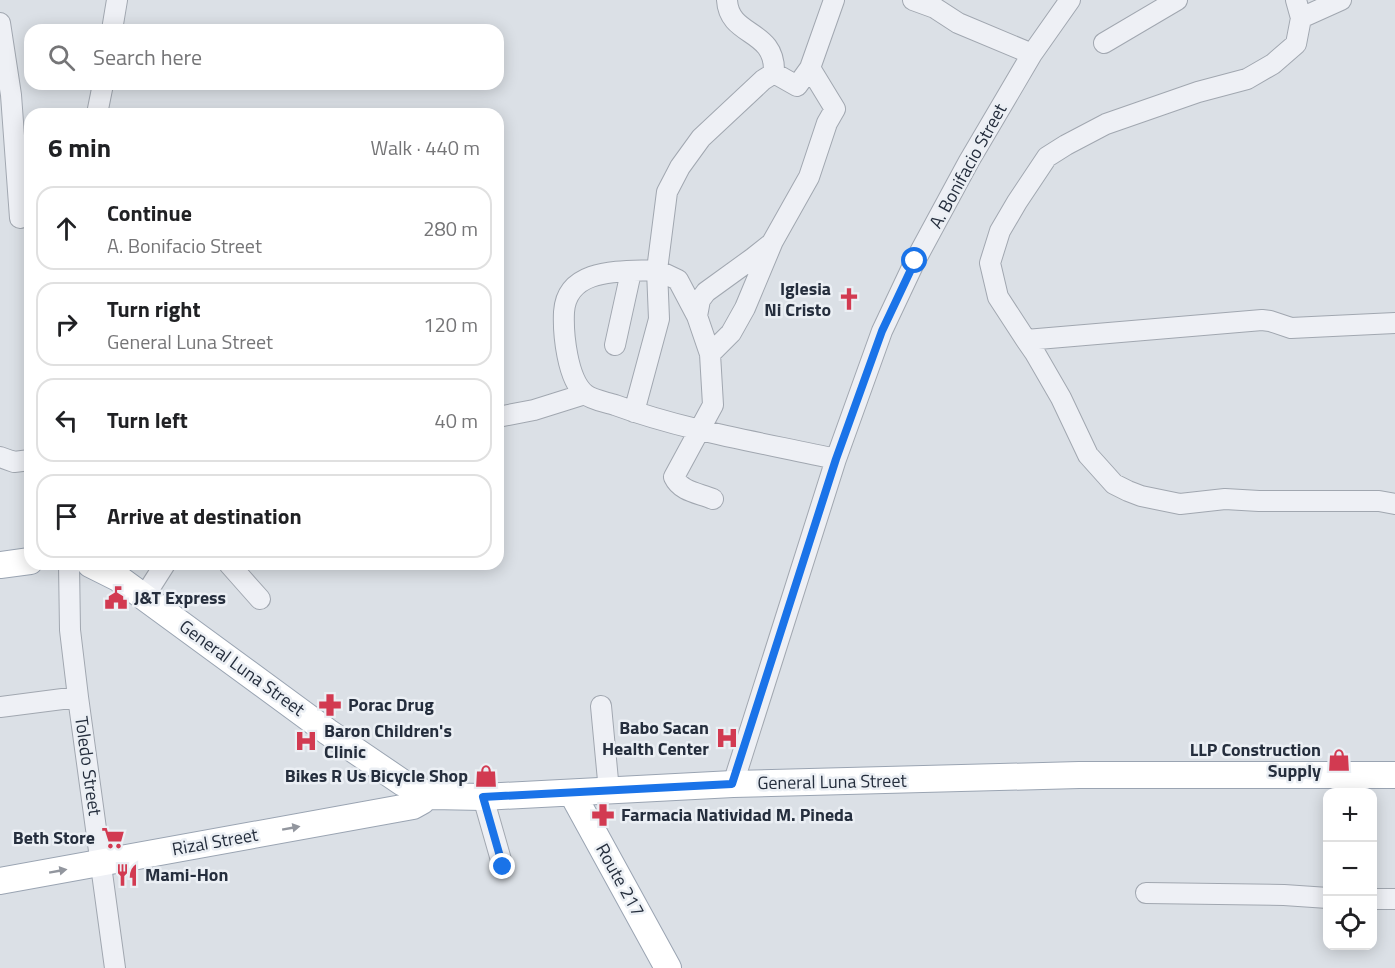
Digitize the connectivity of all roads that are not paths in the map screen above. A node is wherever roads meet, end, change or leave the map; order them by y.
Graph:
1 (117, 0) edge
2 (726, 0) edge
3 (834, 0) edge
4 (913, 0) edge
5 (1070, 0) edge
6 (1177, 0) edge
7 (1341, 0) edge
8 (1299, 9) edge
9 (0, 23) edge
10 (113, 24) edge
11 (1104, 44) dead end
12 (1032, 54) junction
13 (810, 68) junction
14 (774, 74) junction
15 (797, 86) junction
16 (102, 90) edge
17 (6, 96) edge
18 (98, 108) edge
19 (835, 110) junction
20 (8, 190) edge
21 (23, 212) edge
22 (773, 241) junction
23 (657, 270) junction
24 (631, 272) junction
25 (697, 316) junction
26 (1395, 322) edge
27 (1026, 340) junction
28 (615, 345) dead end
29 (711, 354) junction
30 (585, 394) junction
31 (634, 412) junction
32 (504, 416) edge
33 (701, 429) junction
34 (0, 457) edge
35 (836, 459) junction
36 (24, 461) edge
37 (713, 499) dead end
38 (1395, 504) edge
39 (24, 562) edge
40 (0, 565) edge
41 (69, 570) edge
42 (102, 570) edge
43 (149, 570) edge
44 (160, 570) edge
45 (234, 570) edge
46 (140, 593) junction
47 (260, 599) dead end
48 (78, 697) junction
49 (601, 706) dead end
50 (0, 707) edge
51 (1395, 775) edge
52 (732, 784) junction
53 (609, 791) junction
54 (572, 792) junction
55 (427, 795) junction
56 (483, 797) junction
57 (102, 863) junction
58 (503, 867) dead end
59 (0, 881) edge
60 (1146, 893) dead end
61 (1323, 898) edge
62 (1377, 899) edge
63 (1395, 899) edge
64 (116, 968) edge
65 (668, 968) edge

1 - 10 street
2 - 14 street
3 - 13 street
4 - 12 street
5 - 12 street, A. Bonifacio Street
6 - 11 street
7 - 8 street
8 - 27 street
9 - 17 street
12 - 35 street, A. Bonifacio Street
13 - 15 street
13 - 19 street
14 - 15 street
14 - 23 street
15 - 19 street
16 - 18 street
17 - 20 street
19 - 22 street
20 - 21 street
22 - 25 street
22 - 29 street
23 - 24 street
23 - 25 street
23 - 31 street
24 - 28 street
24 - 30 street
25 - 29 street
26 - 27 street
27 - 38 street
29 - 33 street
30 - 31 street
30 - 32 street
31 - 33 street
33 - 35 street
33 - 37 street
34 - 36 street
35 - 52 street, A. Bonifacio Street
39 - 40 main road
41 - 48 street, Toledo Street
42 - 46 main road, General Luna Street
43 - 46 street
44 - 46 street
45 - 47 street
46 - 55 main road, General Luna Street
48 - 50 street
48 - 57 street, Toledo Street
49 - 53 street
51 - 52 main road, General Luna Street
52 - 53 main road, General Luna Street
53 - 54 main road, General Luna Street
54 - 56 main road, General Luna Street
54 - 65 main road, Route 217
55 - 56 main road, General Luna Street
57 -> 55 main road, Rizal Street
56 - 58 street
59 -> 57 main road, Rizal Street
57 - 64 street, Toledo Street
60 - 61 street
62 - 63 street

